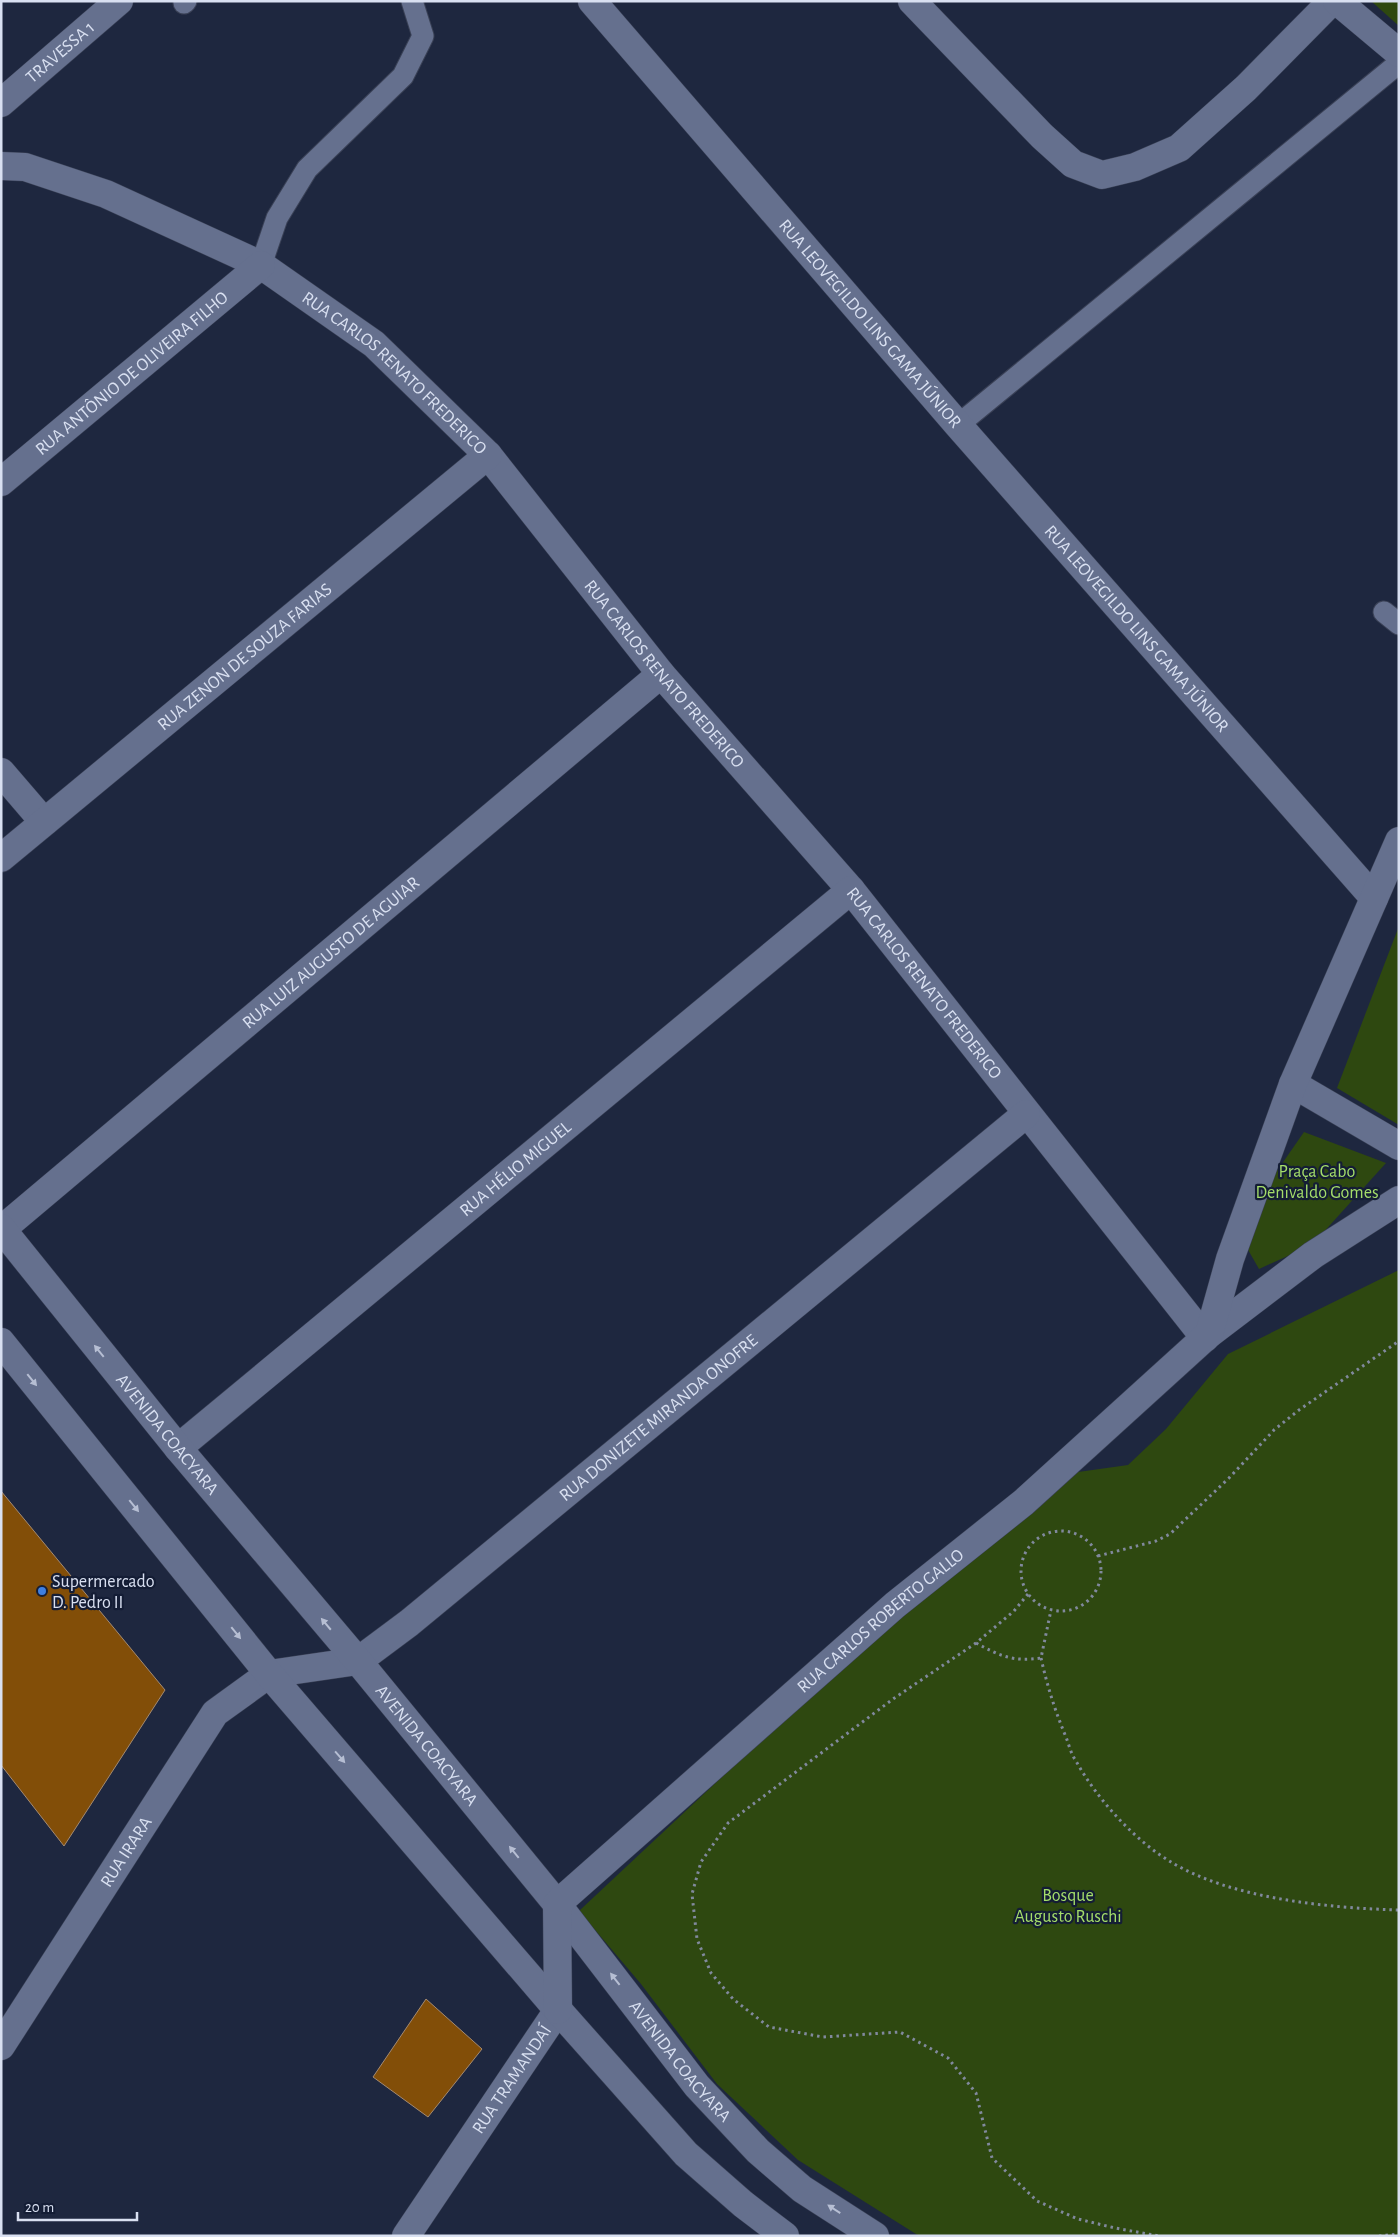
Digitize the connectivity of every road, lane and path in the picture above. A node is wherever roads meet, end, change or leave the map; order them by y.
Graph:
1 (119, 1) edge
2 (412, 1) edge
3 (592, 1) edge
4 (912, 1) edge
5 (1332, 1) edge
6 (1337, 1) edge
7 (1399, 53) edge
8 (1399, 63) edge
9 (1, 103) edge
10 (1, 166) edge
11 (261, 265) junction
12 (958, 426) junction
13 (488, 455) junction
14 (1, 482) edge
15 (661, 674) junction
16 (1, 772) edge
17 (44, 822) junction
18 (1399, 840) edge
19 (1, 858) edge
20 (851, 890) junction
21 (1374, 898) junction
22 (1293, 1084) junction
23 (1026, 1114) junction
24 (1399, 1146) edge
25 (1399, 1200) edge
26 (2, 1229) edge
27 (1207, 1336) junction
28 (1399, 1341) edge
29 (1, 1342) edge
30 (178, 1448) junction
31 (1098, 1556) junction
32 (1028, 1594) junction
33 (1051, 1610) junction
34 (976, 1643) junction
35 (1041, 1658) junction
36 (358, 1661) junction
37 (269, 1674) junction
38 (557, 1904) junction
39 (1399, 1910) edge
40 (558, 2010) junction
41 (1, 2046) edge
42 (1399, 2234) edge
43 (406, 2236) edge
44 (785, 2236) edge
45 (875, 2236) edge
46 (1160, 2236) edge
47 (1379, 2236) edge

1 - 9 street, TRAVESSA 1
2 - 11 lane
3 - 12 street, RUA LEOVEGILDO LINS GAMA JÚNIOR
4 - 5 street
6 - 7 street
8 - 12 lane
10 - 11 street, RUA CARLOS RENATO FREDERICO
11 - 13 street, RUA CARLOS RENATO FREDERICO
11 - 14 street, RUA ANTÔNIO DE OLIVEIRA FILHO
12 - 21 street, RUA LEOVEGILDO LINS GAMA JÚNIOR
13 - 15 street, RUA CARLOS RENATO FREDERICO
13 - 17 street, RUA ZENON DE SOUZA FARIAS
15 - 20 street, RUA CARLOS RENATO FREDERICO
15 - 26 street, RUA LUIZ AUGUSTO DE AGUIAR
16 - 17 street
17 - 19 street, RUA ZENON DE SOUZA FARIAS
18 - 21 street
20 - 23 street, RUA CARLOS RENATO FREDERICO
20 - 30 street, RUA HÉLIO MIGUEL
21 - 22 street
22 - 24 street
22 - 27 street
23 - 27 street, RUA CARLOS RENATO FREDERICO
23 - 36 street, RUA DONIZETE MIRANDA ONOFRE
25 - 27 street, RUA CARLOS ROBERTO GALLO
30 -> 26 street, AVENIDA COACYARA
27 - 38 street, RUA CARLOS ROBERTO GALLO
28 - 31 path
29 -> 37 street
36 -> 30 street, AVENIDA COACYARA
31 - 32 path
31 - 33 path
32 - 33 path
32 - 34 path
33 - 35 path
34 - 35 path
34 - 46 path
35 - 39 path
36 - 37 street, RUA DONIZETE MIRANDA ONOFRE
38 -> 36 street, AVENIDA COACYARA
37 -> 40 street
37 - 41 street, RUA IRARA
38 - 40 street, RUA TRAMANDAÍ
45 -> 38 street, AVENIDA COACYARA
40 - 43 street, RUA TRAMANDAÍ
40 - 44 street
42 - 47 path

